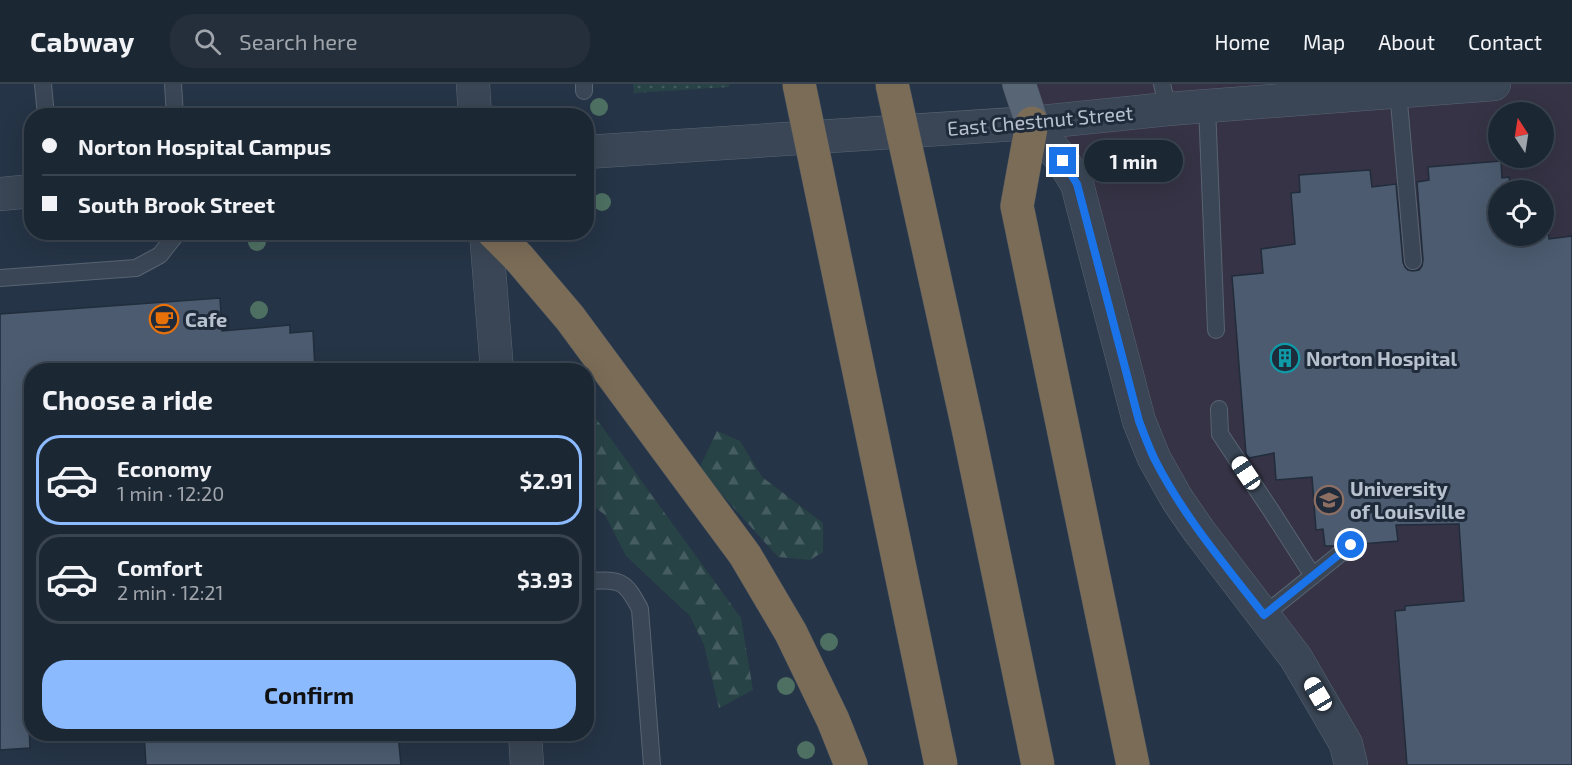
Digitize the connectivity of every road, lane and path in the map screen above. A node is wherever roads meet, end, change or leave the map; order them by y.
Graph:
1 (43, 84) edge
2 (173, 84) edge
3 (473, 84) edge
4 (799, 84) edge
5 (892, 84) edge
6 (1019, 84) edge
7 (1494, 84) edge
8 (1398, 91) junction
9 (1165, 96) edge
10 (1207, 106) junction
11 (45, 108) edge
12 (174, 108) edge
13 (474, 108) edge
14 (1032, 123) junction
15 (594, 151) edge
16 (24, 192) edge
17 (0, 194) edge
18 (172, 240) edge
19 (487, 240) edge
20 (501, 240) edge
21 (1413, 261) dead end
22 (0, 278) edge
23 (1216, 330) dead end
24 (496, 363) edge
25 (1219, 409) dead end
26 (1351, 545) dead end
27 (1313, 576) junction
28 (594, 581) edge
29 (1264, 615) junction
30 (525, 741) edge
31 (527, 765) edge
32 (652, 765) edge
33 (850, 765) edge
34 (941, 765) edge
35 (1038, 765) edge
36 (1133, 765) edge
37 (1351, 765) edge

1 - 11 lane
2 - 12 lane
3 - 13 street
4 - 34 highway, bridge
5 - 35 highway, bridge
6 - 14 main road
7 - 8 street, East Chestnut Street
8 - 10 street, East Chestnut Street
8 - 21 lane
9 - 10 street, East Chestnut Street
9 - 14 street, East Chestnut Street
10 - 23 lane
14 - 15 street, East Chestnut Street
14 - 29 street
14 - 36 highway
16 - 17 street
18 - 22 lane
19 - 24 street
20 - 33 highway
25 - 27 lane
26 - 27 lane
27 - 29 lane
28 - 32 lane
29 - 37 street
30 - 31 street

